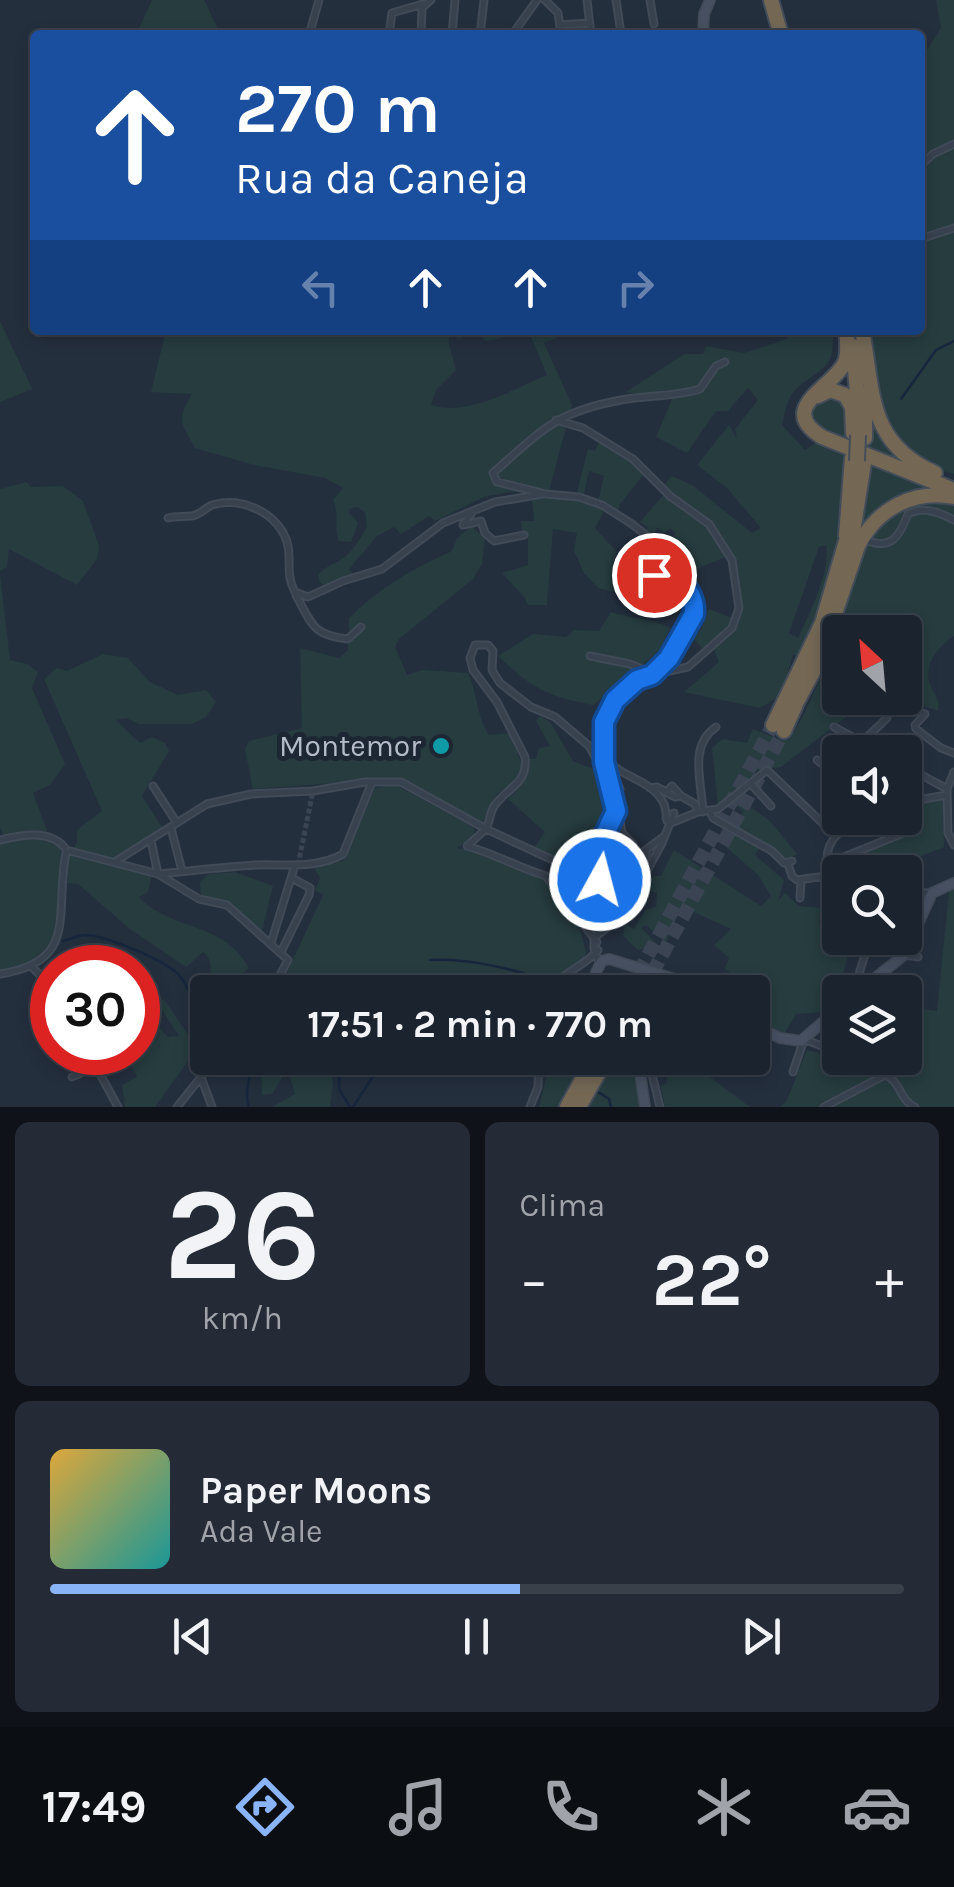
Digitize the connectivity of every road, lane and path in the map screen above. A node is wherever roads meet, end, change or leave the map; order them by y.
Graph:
1 (318, 0) edge
2 (431, 0) edge
3 (455, 0) edge
4 (484, 0) edge
5 (536, 0) edge
6 (545, 0) edge
7 (587, 0) edge
8 (616, 0) edge
9 (650, 0) edge
10 (710, 0) edge
11 (767, 0) edge
12 (423, 4) junction
13 (590, 23) junction
14 (654, 24) dead end
15 (560, 25) junction
16 (310, 30) edge
17 (390, 30) edge
18 (420, 30) edge
19 (452, 30) edge
20 (481, 30) edge
21 (515, 30) edge
22 (560, 30) edge
23 (591, 30) edge
24 (621, 30) edge
25 (703, 30) edge
26 (776, 30) edge
27 (954, 144) edge
28 (925, 161) edge
29 (954, 228) edge
30 (925, 237) edge
31 (853, 335) edge
32 (855, 335) edge
33 (855, 335) edge
34 (726, 362) dead end
35 (556, 420) junction
36 (858, 435) junction
37 (858, 460) junction
38 (954, 488) edge
39 (546, 494) junction
40 (472, 512) junction
41 (168, 518) dead end
42 (954, 520) edge
43 (524, 535) dead end
44 (866, 540) dead end
45 (295, 592) junction
46 (651, 607) dead end
47 (695, 607) junction
48 (360, 627) dead end
49 (590, 656) dead end
50 (652, 675) junction
51 (640, 680) junction
52 (798, 700) junction
53 (716, 727) dead end
54 (834, 728) dead end
55 (848, 735) edge
56 (869, 735) edge
57 (606, 754) junction
58 (954, 754) edge
59 (817, 760) dead end
60 (822, 764) edge
61 (611, 765) junction
62 (954, 772) edge
63 (608, 776) junction
64 (922, 777) edge
65 (372, 782) junction
66 (751, 784) junction
67 (152, 786) dead end
68 (620, 789) dead end
69 (652, 791) junction
70 (668, 792) junction
71 (947, 792) junction
72 (922, 798) edge
73 (615, 801) junction
74 (663, 801) junction
75 (654, 806) dead end
76 (772, 806) dead end
77 (704, 812) junction
78 (674, 813) dead end
79 (667, 818) junction
80 (174, 825) junction
81 (486, 829) junction
82 (662, 834) junction
83 (898, 835) edge
84 (836, 836) joint
85 (0, 840) edge
86 (150, 841) junction
87 (954, 844) edge
88 (632, 850) junction
89 (647, 850) junction
90 (67, 851) junction
91 (639, 854) junction
92 (827, 855) edge
93 (849, 855) edge
94 (116, 861) junction
95 (644, 862) junction
96 (601, 863) junction
97 (296, 865) junction
98 (568, 867) junction
99 (182, 871) junction
100 (158, 874) junction
101 (611, 874) junction
102 (822, 877) edge
103 (292, 878) junction
104 (642, 879) junction
105 (801, 880) junction
106 (954, 883) edge
107 (922, 893) edge
108 (932, 893) junction
109 (800, 898) dead end
110 (563, 902) junction
111 (922, 915) edge
112 (271, 943) junction
113 (52, 945) edge
114 (281, 952) junction
115 (599, 952) junction
116 (901, 955) edge
117 (30, 967) edge
118 (0, 974) edge
119 (280, 975) edge
120 (565, 975) edge
121 (596, 975) edge
122 (670, 975) edge
123 (878, 975) edge
124 (822, 1024) edge
125 (770, 1033) edge
126 (804, 1040) junction
127 (822, 1046) edge
128 (793, 1072) dead end
129 (77, 1075) edge
130 (102, 1075) edge
131 (538, 1075) edge
132 (585, 1075) edge
133 (597, 1075) edge
134 (640, 1075) edge
135 (652, 1075) edge
136 (885, 1075) joint
137 (72, 1077) dead end
138 (185, 1098) junction
139 (118, 1107) edge
140 (177, 1107) edge
141 (188, 1107) edge
142 (212, 1107) edge
143 (530, 1107) edge
144 (568, 1107) edge
145 (579, 1107) edge
146 (644, 1107) edge
147 (660, 1107) edge
148 (824, 1107) edge
149 (916, 1107) edge

1 - 16 street
2 - 12 street
3 - 19 street
4 - 20 street
5 - 21 street
6 - 15 street
7 - 13 street
8 - 24 street
9 - 14 street
10 - 25 main road
11 - 26 highway
12 - 17 street
12 - 18 street
13 - 15 street
13 - 23 street
15 - 22 street
27 - 28 street
29 - 30 street
31 - 38 highway
32 - 36 highway
33 - 38 highway
34 - 35 street
35 - 39 street
35 - 50 street
36 - 37 highway, bridge
36 - 38 highway
37 - 52 highway
37 - 52 highway
38 - 52 highway
39 - 40 street
39 - 47 street
40 - 43 street
40 - 45 street
41 - 45 street
42 - 44 street
45 - 48 street
46 - 47 street
47 - 50 street
49 - 51 street
50 - 51 street
51 - 57 street
53 - 77 street
54 - 55 street
56 - 58 street
57 - 61 street
57 - 63 street
59 - 60 street
61 - 68 street
61 - 69 street
62 - 71 street
63 - 73 street
63 - 81 street
64 - 71 street
65 - 80 street
65 - 81 street
65 - 97 street
66 - 76 street
66 - 77 street
66 - 84 street
67 - 80 street
69 - 70 street
69 - 74 street
69 - 75 street
70 - 74 street
70 - 77 street
71 - 72 street
71 - 87 street
73 - 88 street
73 - 96 street
74 - 79 street
77 - 79 street
77 - 105 street
78 - 79 street
79 - 82 street
80 - 86 street
80 - 99 street
81 - 98 street
81 - 110 street
82 - 89 street
82 - 104 street
83 - 93 street
84 - 92 street
85 - 90 street
86 - 94 street
86 - 100 street
88 - 91 street
88 - 101 street
89 - 91 street
89 - 95 street
90 - 94 street
90 - 113 street
91 - 95 street
94 - 100 street
95 - 104 street
96 - 98 street
96 - 98 street
96 - 101 street
97 - 99 street
97 - 103 street
99 - 100 street
100 - 112 street
101 - 110 street
102 - 105 street
103 - 112 street
103 - 114 street
104 - 115 street
105 - 109 street
106 - 108 main road
107 - 108 street
108 - 111 main road
110 - 115 street
112 - 114 street
114 - 119 street
115 - 120 street
115 - 121 main road
115 - 122 main road
116 - 123 main road
117 - 118 street
124 - 126 main road
125 - 126 main road
126 - 127 street
126 - 128 street
129 - 137 street
130 - 139 street
131 - 143 street
132 - 144 highway
133 - 145 highway
134 - 146 main road
135 - 147 street
136 - 148 street
136 - 149 street
138 - 140 street
138 - 141 street
138 - 142 street

